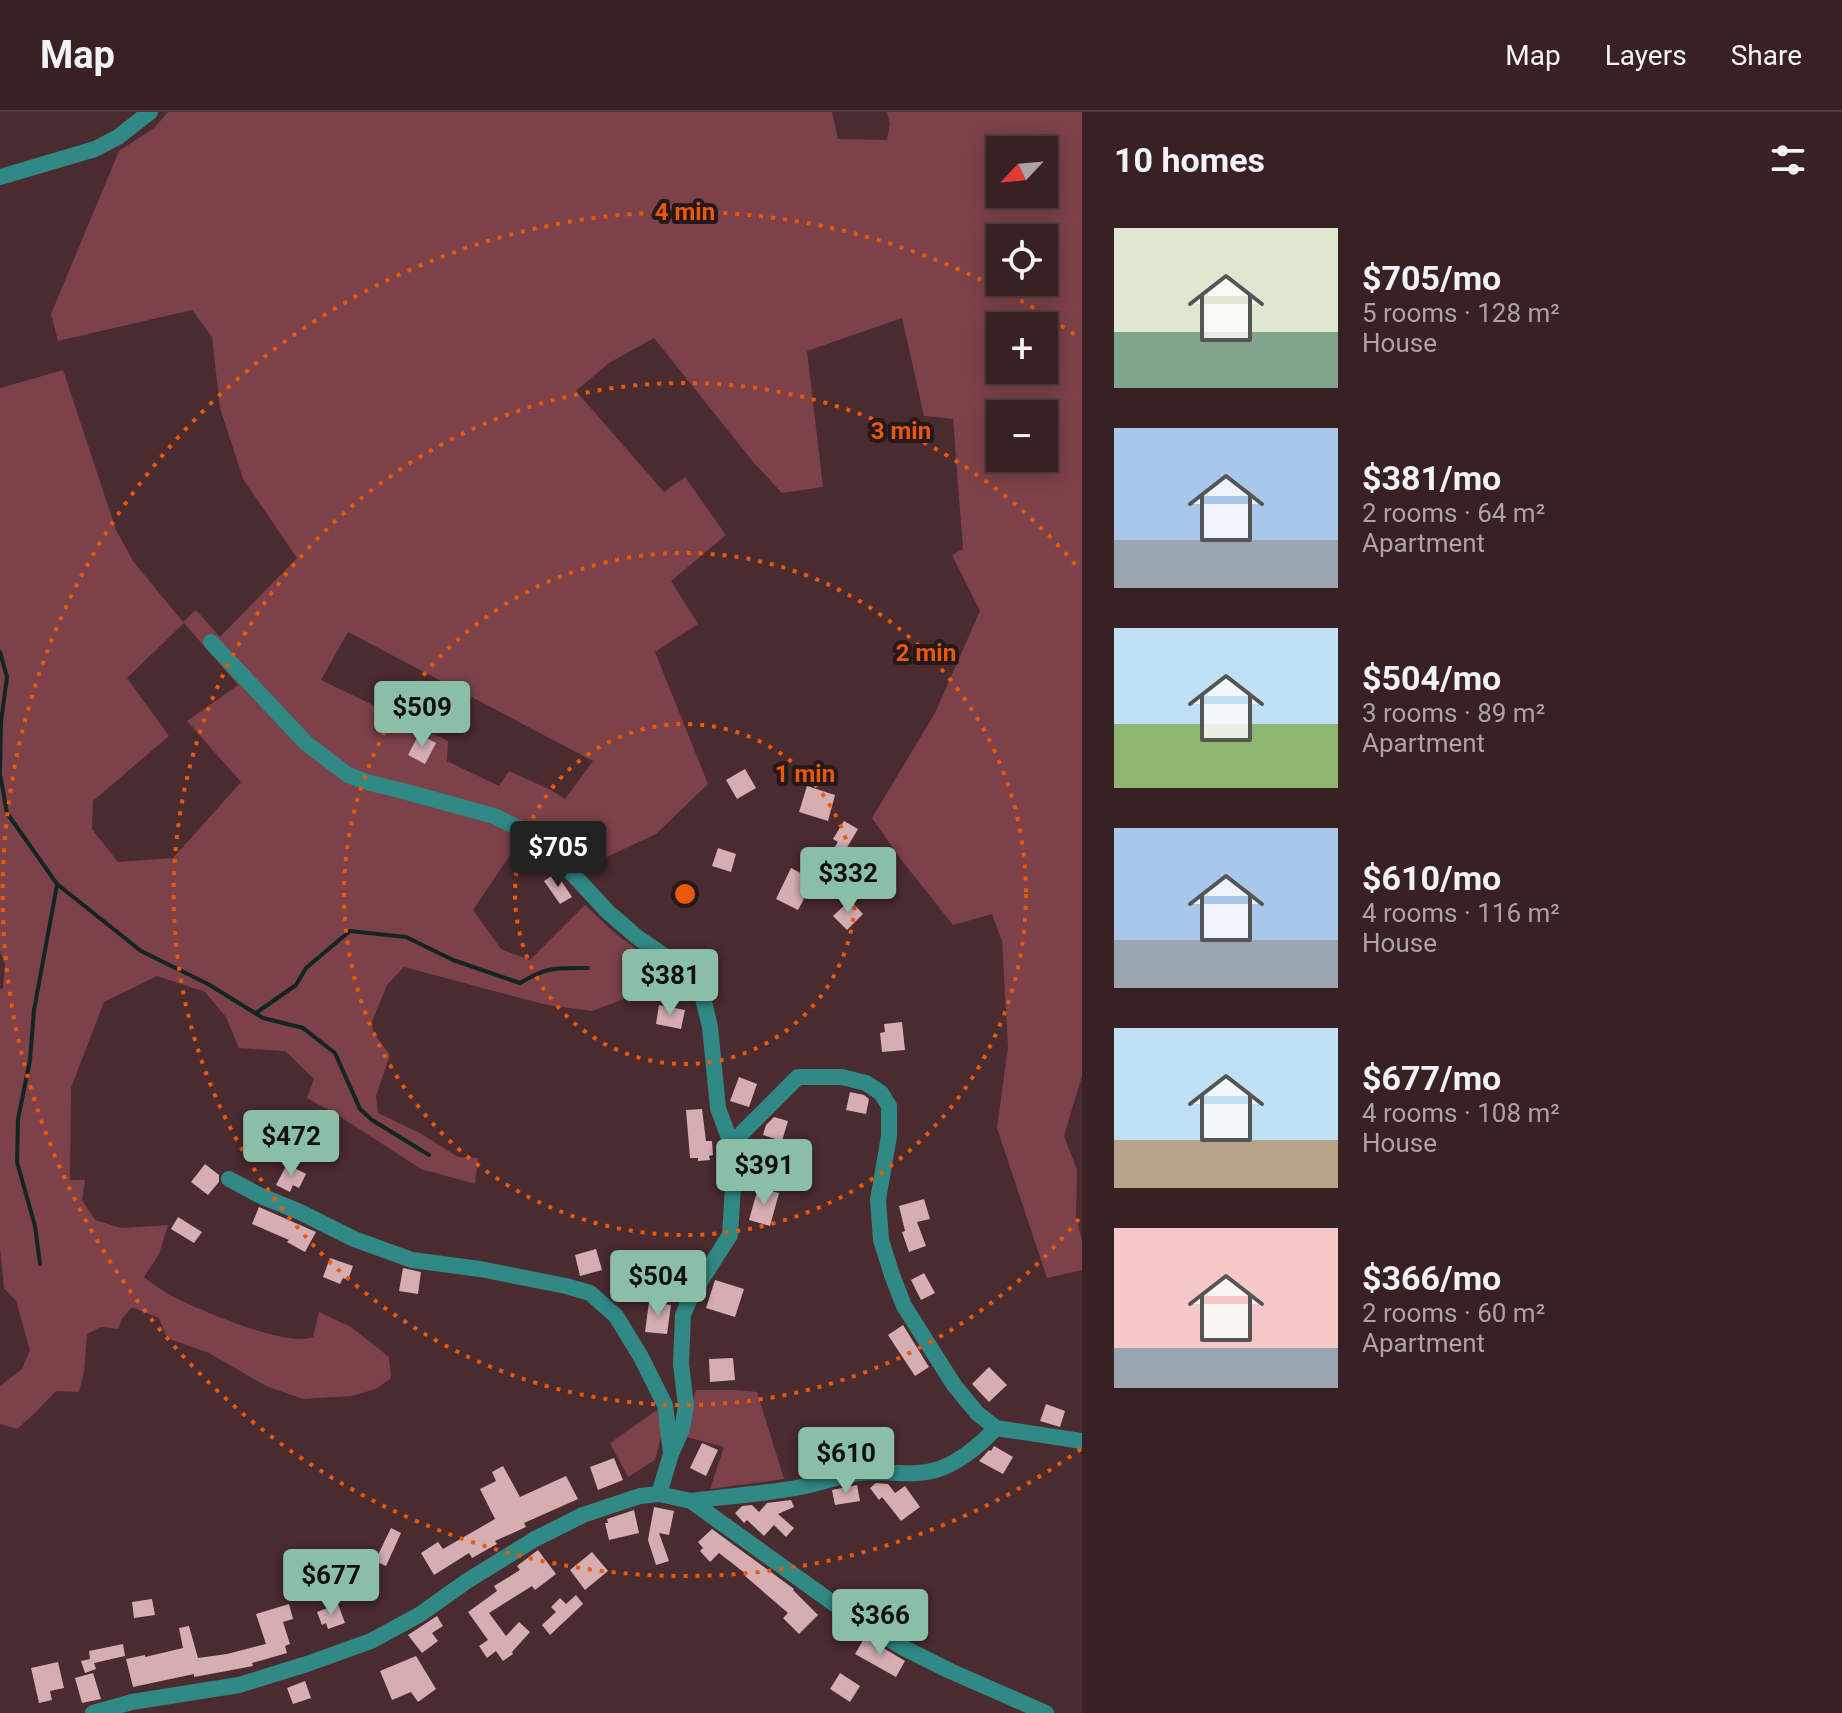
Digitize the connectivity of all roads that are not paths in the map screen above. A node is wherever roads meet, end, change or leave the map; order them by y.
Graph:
1 (150, 112) edge
2 (0, 177) edge
3 (211, 642) dead end
4 (732, 1146) junction
5 (229, 1179) dead end
6 (996, 1428) junction
7 (1082, 1441) edge
8 (671, 1454) junction
9 (659, 1494) junction
10 (691, 1501) junction
11 (93, 1713) edge
12 (1046, 1713) edge

1 - 2 street
3 - 4 street
4 - 6 street
4 - 8 street
5 - 8 street
6 - 7 street
6 - 10 street
8 - 9 street
9 - 10 street
9 - 11 street
10 - 12 street

